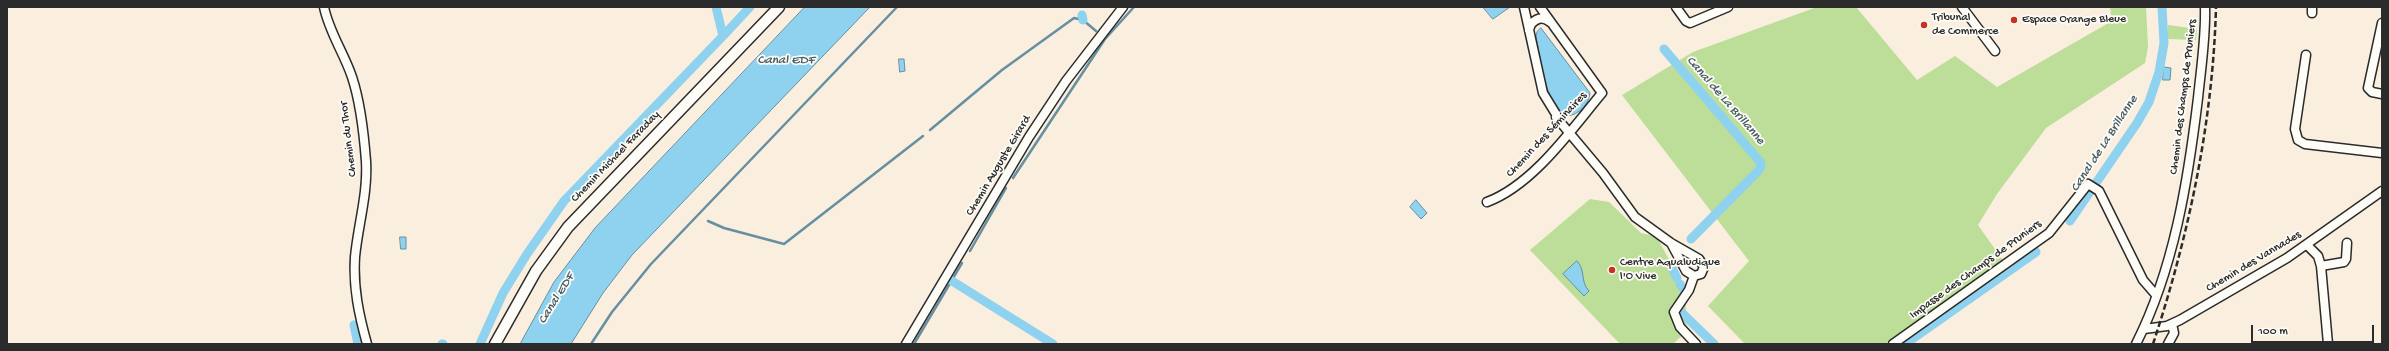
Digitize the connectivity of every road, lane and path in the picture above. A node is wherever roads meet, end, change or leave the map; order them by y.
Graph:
1 (324, 7) edge
2 (779, 7) edge
3 (1123, 7) edge
4 (1524, 7) edge
5 (1540, 7) edge
6 (1676, 7) edge
7 (1728, 7) edge
8 (1962, 7) edge
9 (2205, 7) edge
10 (1719, 9) edge
11 (1551, 22) junction
12 (2382, 23) edge
13 (1529, 30) junction
14 (1995, 51) dead end
15 (2306, 55) dead end
16 (2382, 94) edge
17 (1556, 117) junction
18 (1581, 118) junction
19 (1569, 132) junction
20 (2382, 154) edge
21 (2382, 191) edge
22 (1487, 202) dead end
23 (1671, 243) junction
24 (2347, 243) dead end
25 (2307, 245) junction
26 (2321, 266) junction
27 (1694, 276) junction
28 (2156, 295) junction
29 (2172, 324) junction
30 (2144, 329) junction
31 (367, 344) edge
32 (495, 344) edge
33 (906, 344) edge
34 (1696, 344) edge
35 (1893, 344) edge
36 (2136, 344) edge
37 (2168, 344) edge
38 (2328, 344) edge

1 - 31 street, Chemin du Thor
2 - 32 main road, Chemin Michael Faraday
3 - 33 street, Chemin Auguste Girard
4 - 13 street
5 - 11 street
6 - 10 street
7 - 10 street
8 - 14 street
9 - 28 street, Chemin des Champs de Pruniers
11 - 13 street
11 - 18 street, Chemin des Séminaires
12 - 16 street
13 - 17 street
15 - 20 street
17 - 18 street
17 - 19 street
18 - 19 street, Chemin des Séminaires
19 - 22 street, Chemin des Séminaires
19 - 23 street
21 - 25 street, Chemin des Vannades
23 - 27 street
23 - 27 street
24 - 26 street
25 - 26 street
25 - 29 street, Chemin des Vannades
26 - 38 street
27 - 34 street
28 - 30 street, Chemin des Champs de Pruniers
28 - 35 street, Impasse des Champs de Pruniers
29 - 30 street, Chemin des Vannades
29 - 37 street
30 - 36 street

